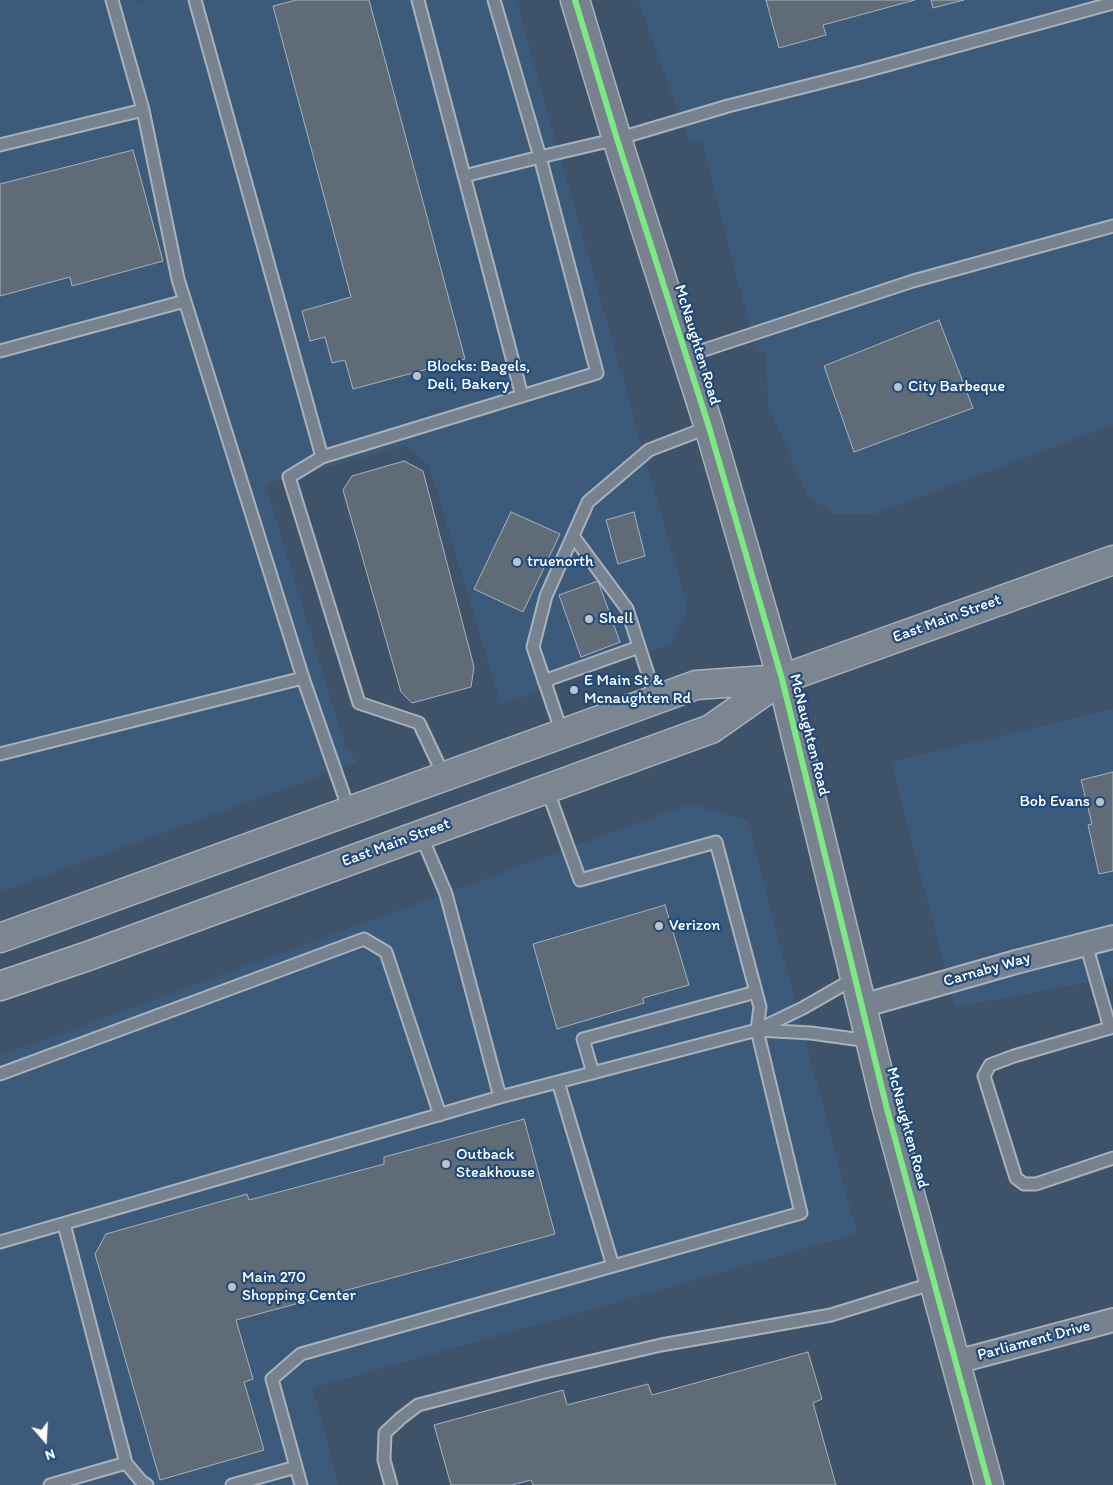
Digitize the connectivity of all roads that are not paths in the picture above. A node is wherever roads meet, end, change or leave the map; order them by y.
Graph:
1 (112, 0) edge
2 (195, 0) edge
3 (418, 0) edge
4 (494, 0) edge
5 (575, 0) edge
6 (1113, 3) edge
7 (143, 110) junction
8 (617, 139) junction
9 (0, 146) edge
10 (540, 157) junction
11 (464, 176) junction
12 (1113, 226) edge
13 (185, 301) junction
14 (0, 351) edge
15 (686, 356) junction
16 (522, 396) junction
17 (709, 427) junction
18 (322, 457) junction
19 (573, 536) junction
20 (1113, 560) edge
21 (640, 647) junction
22 (303, 678) junction
23 (782, 679) junction
24 (544, 681) junction
25 (656, 699) junction
26 (562, 733) junction
27 (0, 754) edge
28 (444, 776) junction
29 (547, 789) junction
30 (349, 810) junction
31 (421, 835) junction
32 (1113, 937) edge
33 (0, 938) edge
34 (1086, 944) junction
35 (854, 978) junction
36 (0, 986) edge
37 (756, 992) junction
38 (862, 1006) junction
39 (1112, 1028) edge
40 (757, 1030) junction
41 (870, 1041) junction
42 (593, 1073) junction
43 (0, 1074) edge
44 (558, 1082) junction
45 (500, 1098) junction
46 (440, 1114) junction
47 (1113, 1158) edge
48 (64, 1224) junction
49 (0, 1242) edge
50 (613, 1266) junction
51 (934, 1283) junction
52 (1113, 1320) edge
53 (956, 1362) junction
54 (126, 1464) junction
55 (296, 1467) junction
56 (50, 1485) edge
57 (147, 1485) edge
58 (232, 1485) edge
59 (301, 1485) edge
60 (392, 1485) edge
61 (989, 1485) edge

1 - 7 lane
2 - 18 lane
3 - 11 lane
4 - 10 lane
5 - 8 street, McNaughten Road
6 - 8 lane
7 - 9 lane
7 - 13 lane
8 - 10 lane
8 - 15 street, McNaughten Road
10 - 11 lane
10 - 16 lane
11 - 16 lane
12 - 15 lane
13 - 14 lane
13 - 22 lane
15 - 17 street, McNaughten Road
16 - 18 lane
17 - 19 lane
17 - 23 street, McNaughten Road
18 - 28 lane
19 - 21 lane
19 - 24 lane
20 - 23 main road, East Main Street
21 - 24 lane
21 - 25 lane
22 - 27 lane
22 - 30 lane
23 - 25 main road, East Main Street
23 - 29 main road, East Main Street
23 - 35 street, McNaughten Road
24 - 26 lane
25 - 26 main road, East Main Street
26 - 28 main road, East Main Street
28 - 30 main road, East Main Street
29 - 31 main road, East Main Street
29 - 37 lane
30 - 33 main road, East Main Street
31 - 36 main road, East Main Street
31 - 45 lane
32 - 34 street, Carnaby Way
34 - 38 street, Carnaby Way
34 - 39 lane
35 - 38 street, McNaughten Road
35 - 40 lane
37 - 40 lane
37 - 42 lane
38 - 41 street, McNaughten Road
39 - 47 lane
40 - 41 lane
40 - 42 lane
40 - 50 lane
41 - 51 street, McNaughten Road
42 - 44 lane
43 - 46 lane
44 - 45 lane
44 - 50 lane
45 - 46 lane
46 - 48 lane
48 - 49 lane
48 - 54 lane
50 - 55 lane
51 - 53 street, McNaughten Road
51 - 60 lane
52 - 53 street, Parliament Drive
53 - 61 street, McNaughten Road
54 - 56 lane
54 - 57 lane
55 - 58 lane
55 - 59 lane

